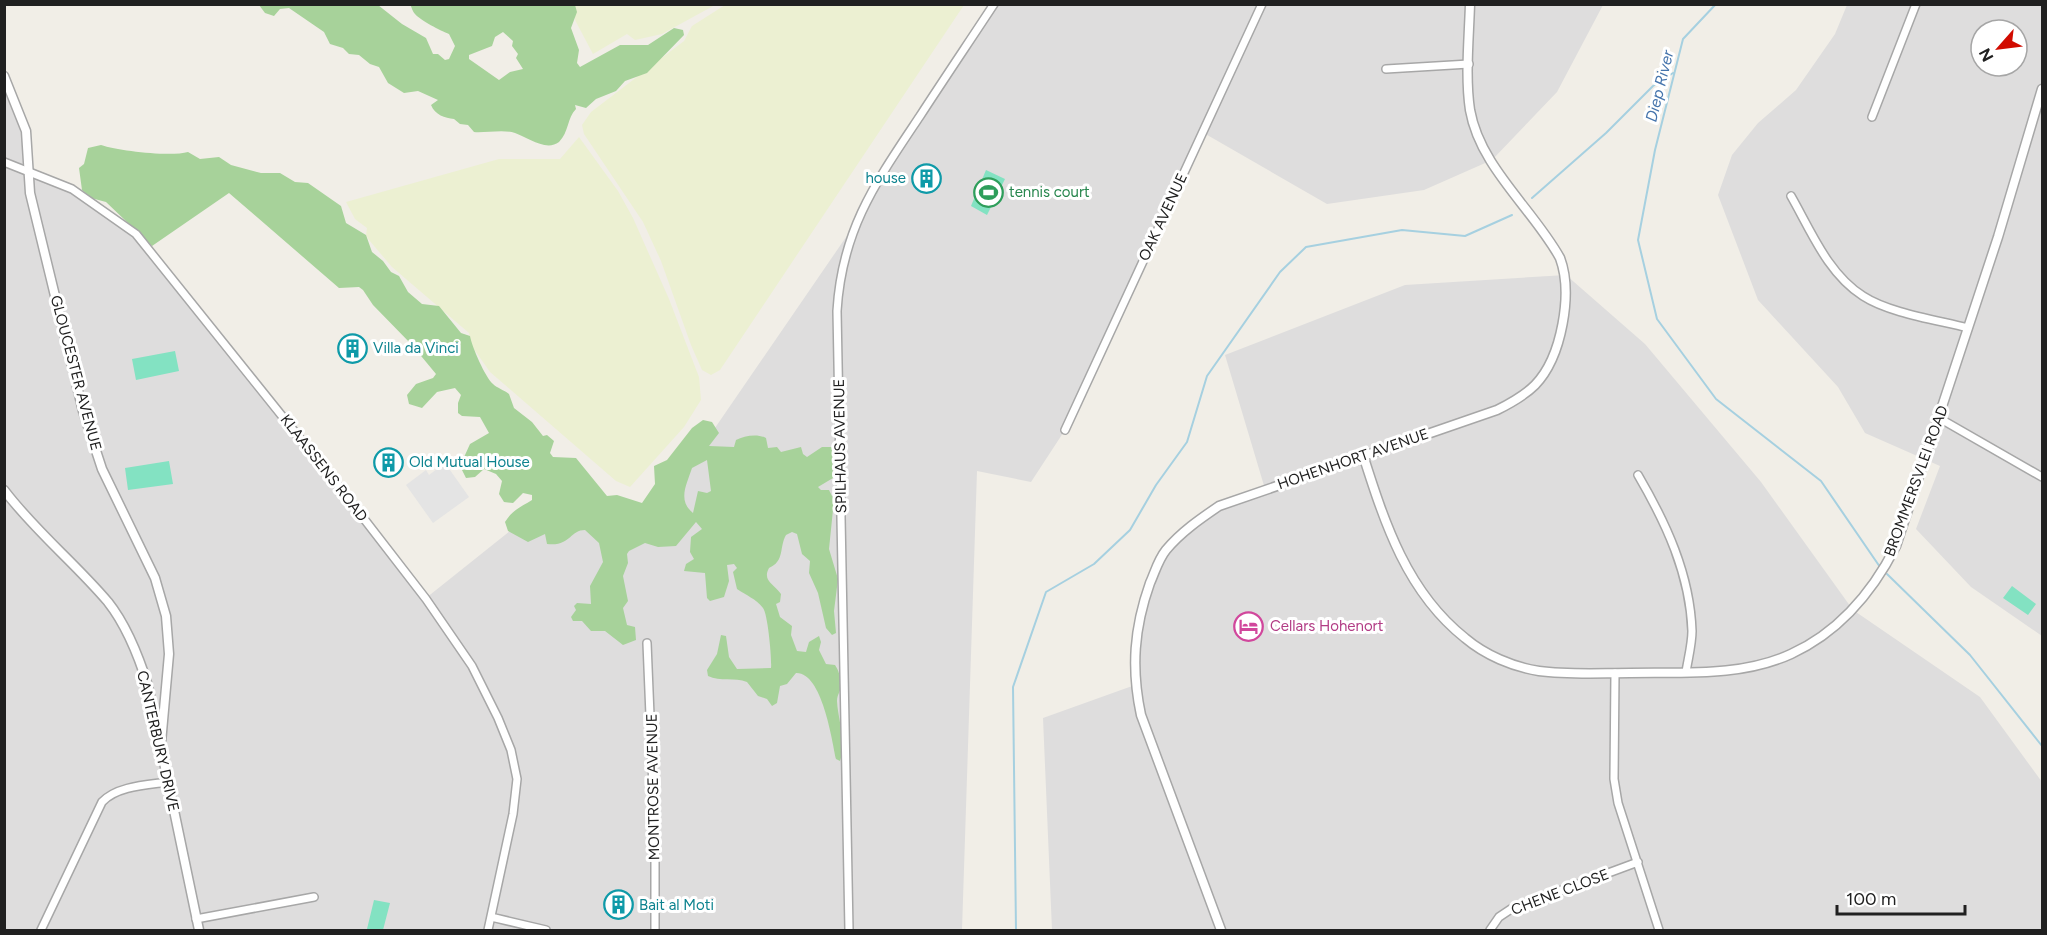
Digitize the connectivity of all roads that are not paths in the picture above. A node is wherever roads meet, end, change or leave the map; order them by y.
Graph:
1 (993, 4) edge
2 (1262, 4) edge
3 (1470, 4) edge
4 (1916, 4) edge
5 (1469, 64) junction
6 (1386, 69) dead end
7 (4, 76) edge
8 (2043, 89) edge
9 (1872, 117) dead end
10 (4, 162) edge
11 (30, 171) junction
12 (1791, 196) dead end
13 (1968, 328) junction
14 (1939, 418) junction
15 (1065, 430) dead end
16 (1363, 456) junction
17 (1638, 475) dead end
18 (2043, 477) edge
19 (4, 490) edge
20 (647, 644) dead end
21 (1686, 672) junction
22 (1615, 673) junction
23 (160, 743) junction
24 (168, 782) junction
25 (1638, 862) junction
26 (314, 897) dead end
27 (491, 917) junction
28 (196, 919) junction
29 (41, 930) edge
30 (199, 930) edge
31 (488, 930) edge
32 (546, 930) edge
33 (655, 930) edge
34 (849, 930) edge
35 (1221, 930) edge
36 (1490, 930) edge
37 (1659, 930) edge

1 - 34 street, SPILHAUS AVENUE
2 - 15 street, OAK AVENUE
3 - 5 street, HOHENHORT AVENUE
4 - 9 street
5 - 6 street
5 - 16 street, HOHENHORT AVENUE
7 - 11 street
8 - 13 street, BROMMERSVLEI ROAD
10 - 11 street, KLAASSENS ROAD
11 - 23 street, GLOUCESTER AVENUE
11 - 27 street, KLAASSENS ROAD
12 - 13 street
13 - 14 street, BROMMERSVLEI ROAD
14 - 18 street
14 - 21 street, BROMMERSVLEI ROAD
16 - 22 street, BROMMERSVLEI ROAD
16 - 35 street, HOHENHORT AVENUE
17 - 21 street
19 - 23 street, CANTERBURY DRIVE
20 - 33 street, MONTROSE AVENUE
21 - 22 street, BROMMERSVLEI ROAD
22 - 25 street
23 - 24 street, CANTERBURY DRIVE
24 - 28 street, CANTERBURY DRIVE
24 - 29 street
25 - 36 street, CHENE CLOSE
25 - 37 street
26 - 28 street
27 - 31 street, KLAASSENS ROAD
27 - 32 street
28 - 30 street, CANTERBURY DRIVE

